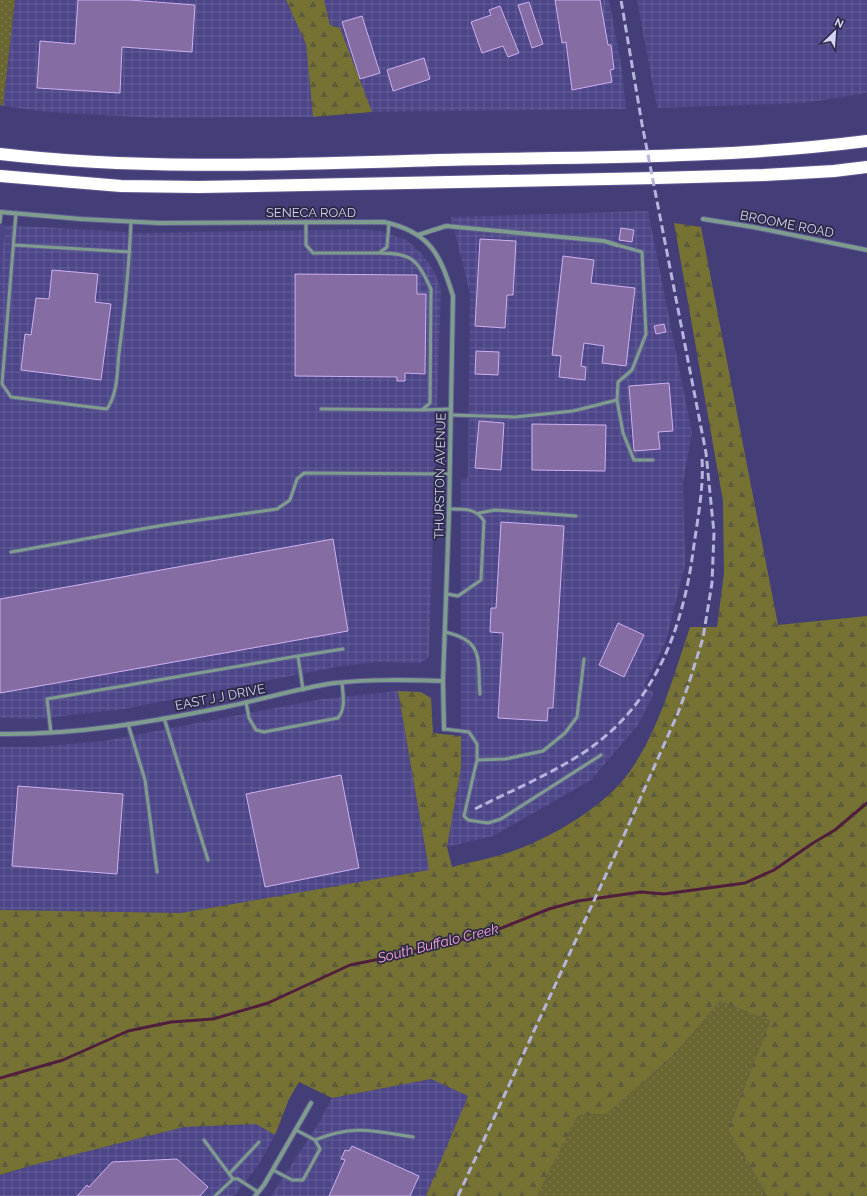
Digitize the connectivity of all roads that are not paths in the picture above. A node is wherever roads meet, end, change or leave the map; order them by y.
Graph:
1 (867, 140) edge
2 (0, 154) edge
3 (867, 167) edge
4 (0, 176) edge
5 (1, 212) edge
6 (16, 213) junction
7 (703, 219) dead end
8 (0, 222) edge
9 (131, 222) junction
10 (306, 222) junction
11 (390, 223) junction
12 (418, 235) junction
13 (14, 245) junction
14 (617, 245) joint
15 (867, 250) edge
16 (130, 252) junction
17 (379, 253) junction
18 (617, 400) junction
19 (321, 409) dead end
20 (451, 409) junction
21 (422, 410) junction
22 (451, 415) junction
23 (653, 460) dead end
24 (450, 474) junction
25 (450, 509) junction
26 (479, 513) junction
27 (576, 516) dead end
28 (11, 552) dead end
29 (447, 594) junction
30 (445, 632) junction
31 (343, 648) dead end
32 (298, 656) junction
33 (584, 659) dead end
34 (443, 681) junction
35 (342, 683) junction
36 (303, 690) junction
37 (480, 694) dead end
38 (246, 702) junction
39 (164, 718) junction
40 (128, 724) junction
41 (444, 729) joint
42 (51, 733) junction
43 (0, 734) edge
44 (601, 756) dead end
45 (477, 760) junction
46 (208, 860) dead end
47 (158, 872) dead end
48 (311, 1103) dead end
49 (296, 1130) junction
50 (413, 1137) dead end
51 (204, 1140) dead end
52 (315, 1140) junction
53 (259, 1142) dead end
54 (273, 1170) junction
55 (229, 1174) junction
56 (233, 1179) junction
57 (256, 1194) edge
58 (215, 1196) edge

1 - 2 highway
3 - 4 highway
5 - 6 street, SENECA ROAD
5 - 8 lane
6 - 9 street, SENECA ROAD
6 - 13 lane
7 - 15 street, BROOME ROAD
9 - 10 street, SENECA ROAD
9 - 16 lane
10 - 11 street, SENECA ROAD
10 - 17 lane
11 - 12 street, SENECA ROAD
11 - 17 lane
12 - 14 street
12 - 20 street, THURSTON AVENUE
13 - 16 lane
13 - 16 lane
14 - 18 lane
17 - 21 lane
18 - 22 lane
18 - 23 lane
19 - 21 lane
20 - 21 lane
20 - 22 street, THURSTON AVENUE
22 - 24 street, THURSTON AVENUE
24 - 25 street, THURSTON AVENUE
24 - 28 lane
25 - 26 lane
25 - 29 street, THURSTON AVENUE
26 - 27 lane
26 - 29 lane
29 - 30 street, THURSTON AVENUE
30 - 34 street, THURSTON AVENUE
30 - 37 lane
31 - 32 lane
32 - 36 lane
32 - 42 lane
33 - 45 lane
34 - 35 street, EAST J J DRIVE
34 - 41 street, THURSTON AVENUE
35 - 36 street, EAST J J DRIVE
35 - 38 lane
36 - 38 street, EAST J J DRIVE
38 - 39 street, EAST J J DRIVE
39 - 40 street, EAST J J DRIVE
39 - 46 lane
40 - 42 street, EAST J J DRIVE
40 - 47 lane
41 - 45 lane
42 - 43 street, EAST J J DRIVE
44 - 45 lane
48 - 49 street
49 - 52 lane
49 - 54 street
50 - 52 lane
51 - 55 lane
52 - 54 lane
53 - 55 lane
54 - 57 street
55 - 56 lane
56 - 57 lane
56 - 58 lane

